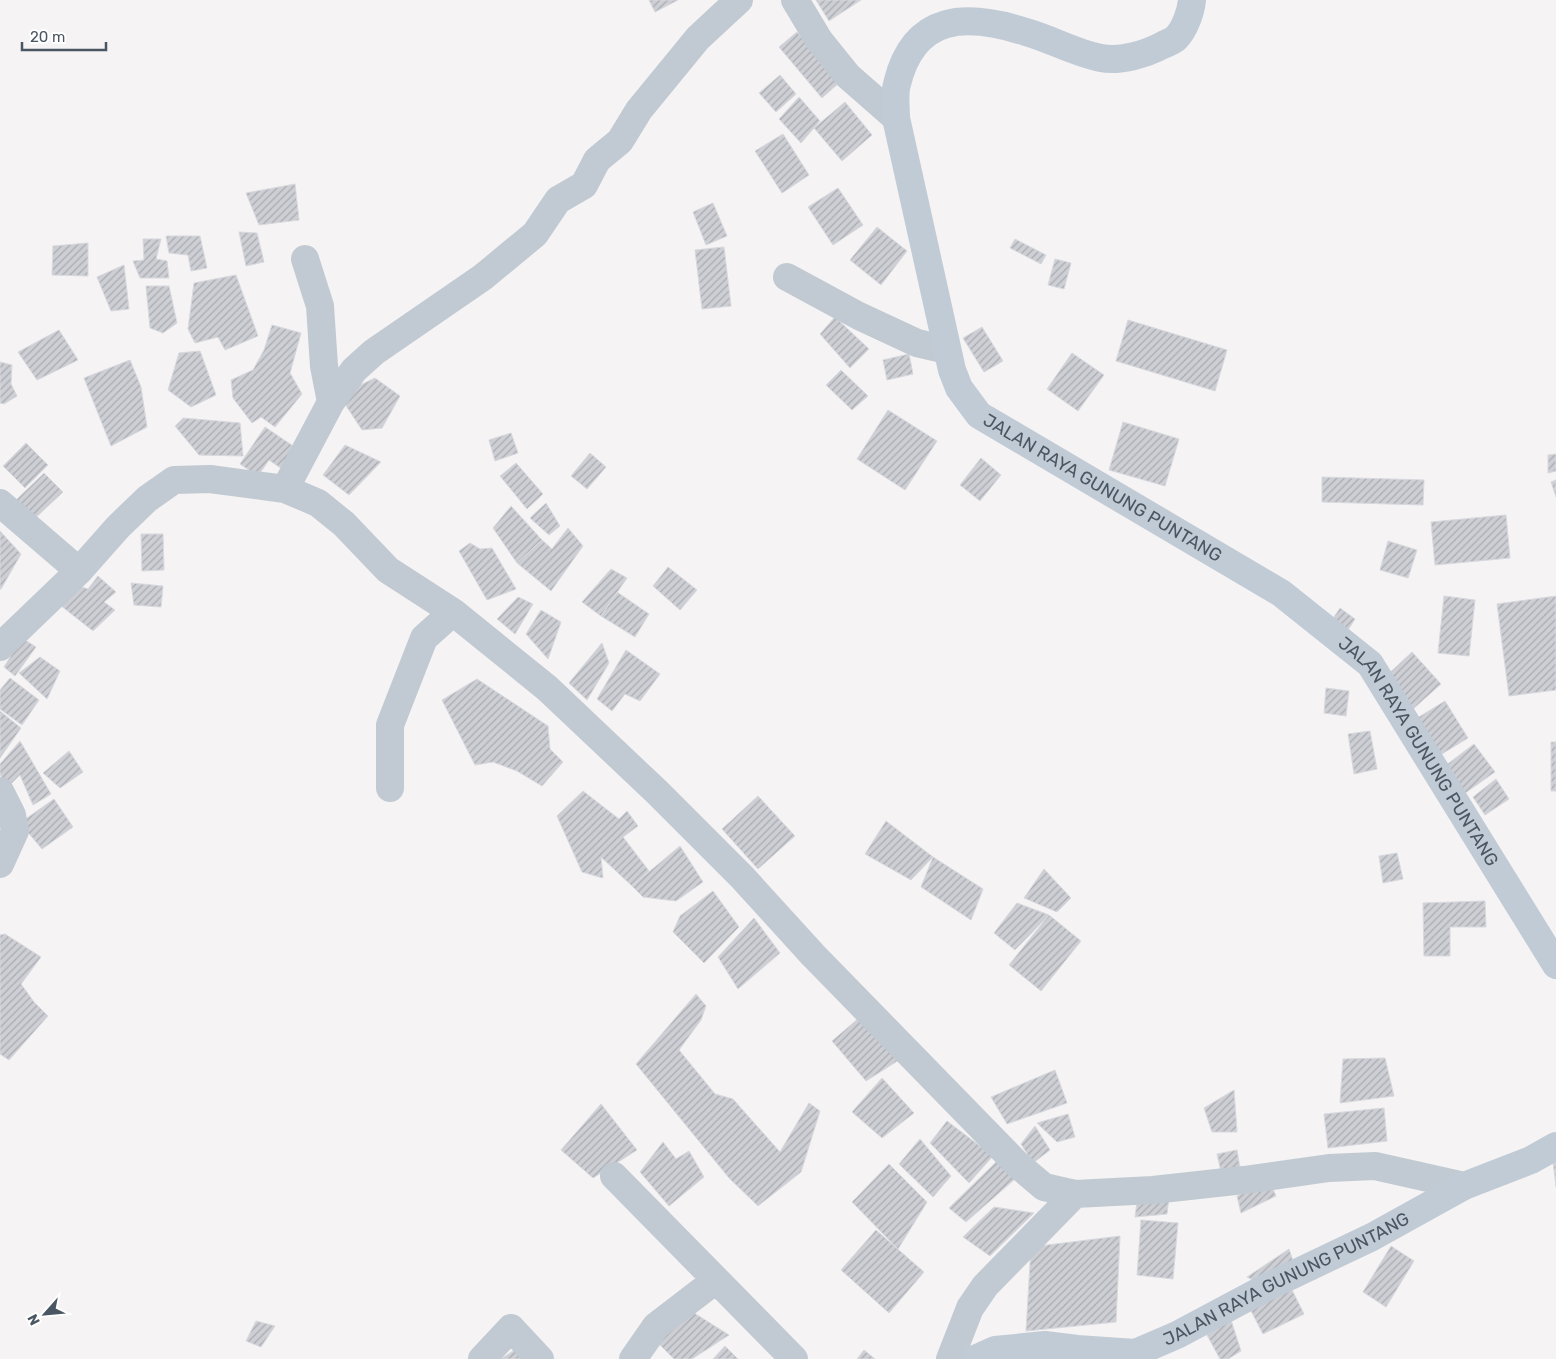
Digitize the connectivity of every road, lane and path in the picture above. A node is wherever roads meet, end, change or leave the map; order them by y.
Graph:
1 (739, 0) edge
2 (795, 0) edge
3 (1192, 0) edge
4 (896, 118) junction
5 (305, 260) dead end
6 (787, 277) dead end
7 (947, 350) junction
8 (331, 402) junction
9 (285, 489) junction
10 (0, 503) edge
11 (79, 571) junction
12 (453, 612) junction
13 (0, 648) edge
14 (390, 788) dead end
15 (0, 791) edge
16 (0, 864) edge
17 (1556, 965) edge
18 (1556, 1146) edge
19 (614, 1176) dead end
20 (1464, 1186) junction
21 (1075, 1194) junction
22 (716, 1280) junction
23 (482, 1359) edge
24 (540, 1359) edge
25 (633, 1359) edge
26 (794, 1359) edge
27 (950, 1359) edge
28 (975, 1359) edge

1 - 8 street
2 - 4 street
3 - 4 street, JALAN RAYA GUNUNG PUNTANG
4 - 7 street, JALAN RAYA GUNUNG PUNTANG
5 - 8 street
6 - 7 street
7 - 17 street, JALAN RAYA GUNUNG PUNTANG
8 - 9 street
9 - 11 street
9 - 12 street
10 - 11 street
11 - 13 street
12 - 14 street
12 - 21 street
15 - 16 street
18 - 20 street, JALAN RAYA GUNUNG PUNTANG
19 - 22 street
20 - 21 street
20 - 28 street, JALAN RAYA GUNUNG PUNTANG
21 - 27 street
22 - 25 street
22 - 26 street
23 - 24 street

